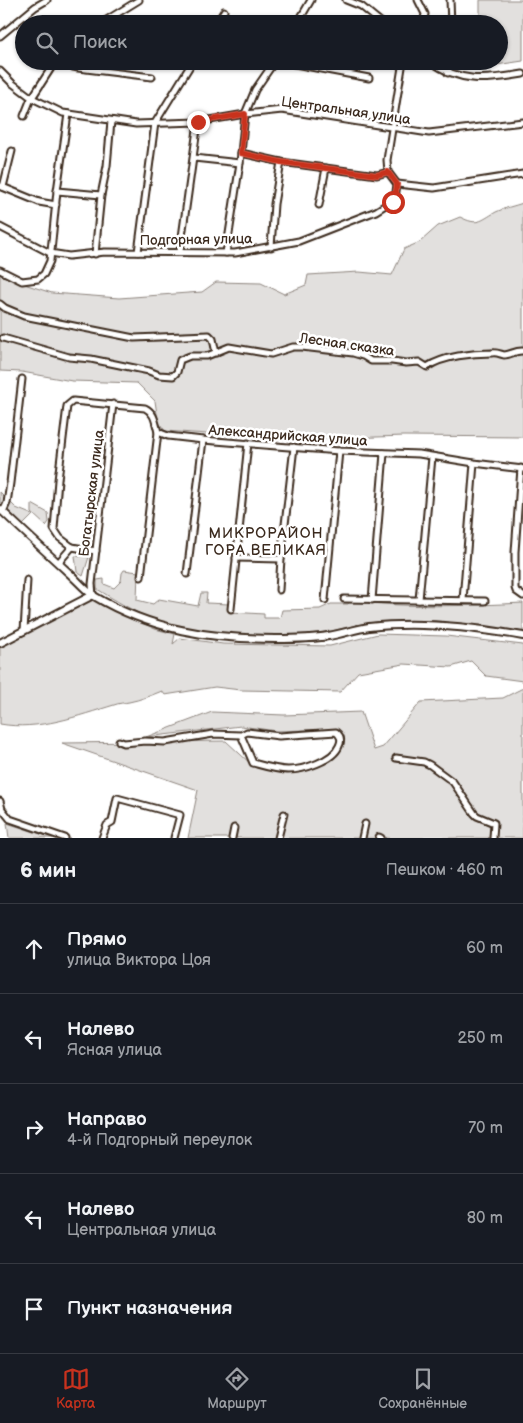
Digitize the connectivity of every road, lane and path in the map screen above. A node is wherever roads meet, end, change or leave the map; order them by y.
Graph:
1 (47, 0) edge
2 (140, 0) edge
3 (310, 0) edge
4 (346, 0) edge
5 (418, 0) edge
6 (450, 0) edge
7 (224, 11) dead end
8 (25, 15) edge
9 (115, 15) edge
10 (222, 15) edge
11 (302, 15) edge
12 (372, 15) edge
13 (425, 15) edge
14 (451, 15) edge
15 (15, 24) edge
16 (0, 36) edge
17 (50, 70) edge
18 (94, 70) edge
19 (187, 70) edge
20 (269, 70) edge
21 (327, 70) edge
22 (402, 70) edge
23 (444, 70) edge
24 (448, 70) edge
25 (0, 72) edge
26 (448, 73) junction
27 (523, 75) edge
28 (152, 77) dead end
29 (369, 78) dead end
30 (32, 98) junction
31 (68, 114) junction
32 (245, 114) junction
33 (24, 116) dead end
34 (111, 121) junction
35 (198, 122) junction
36 (523, 122) edge
37 (155, 123) junction
38 (392, 128) junction
39 (12, 151) dead end
40 (241, 153) junction
41 (194, 158) junction
42 (281, 162) junction
43 (240, 163) junction
44 (326, 168) junction
45 (388, 172) junction
46 (523, 174) edge
47 (397, 184) junction
48 (2, 186) edge
49 (57, 191) junction
50 (101, 195) junction
51 (319, 204) dead end
52 (56, 205) junction
53 (0, 227) edge
54 (271, 247) junction
55 (180, 251) junction
56 (138, 252) junction
57 (50, 253) junction
58 (226, 253) junction
59 (95, 254) junction
60 (0, 270) edge
61 (0, 304) edge
62 (3, 338) dead end
63 (523, 351) edge
64 (216, 352) junction
65 (22, 379) dead end
66 (113, 404) junction
67 (158, 432) junction
68 (202, 440) junction
69 (248, 443) junction
70 (294, 447) junction
71 (338, 451) junction
72 (384, 453) junction
73 (432, 457) junction
74 (474, 463) junction
75 (522, 468) edge
76 (2, 510) edge
77 (72, 547) junction
78 (96, 551) junction
79 (236, 558) junction
80 (281, 559) junction
81 (58, 563) junction
82 (187, 574) dead end
83 (141, 577) dead end
84 (27, 580) dead end
85 (279, 590) dead end
86 (93, 595) junction
87 (521, 595) edge
88 (344, 599) dead end
89 (325, 600) dead end
90 (372, 600) junction
91 (419, 600) junction
92 (463, 600) junction
93 (485, 601) dead end
94 (231, 609) dead end
95 (24, 631) junction
96 (523, 636) edge
97 (0, 643) edge
98 (241, 735) junction
99 (120, 742) dead end
100 (396, 758) dead end
101 (0, 802) edge
102 (284, 814) dead end
103 (364, 824) dead end
104 (234, 828) dead end
105 (65, 838) edge
106 (102, 838) edge
107 (174, 838) edge
108 (232, 838) edge
109 (278, 838) edge
110 (362, 838) edge
111 (493, 838) edge

1 - 8 street
2 - 9 street
3 - 11 street
4 - 12 street
5 - 13 street
6 - 14 street
7 - 10 street
15 - 16 street
17 - 30 street
18 - 28 street
19 - 37 street
20 - 32 street
21 - 29 street
22 - 38 street
23 - 26 street
24 - 26 street
25 - 30 street, Центральная улица
26 - 27 street
30 - 31 street, Центральная улица
30 - 33 street
31 - 34 street, Центральная улица
31 - 49 street
32 - 35 street, Центральная улица
32 - 38 street, Центральная улица
32 - 40 street
34 - 37 street, Центральная улица
34 - 50 street
35 - 37 street, Центральная улица
35 - 41 street
36 - 38 street, Центральная улица
37 - 56 street
38 - 45 street
39 - 48 street
40 - 42 street
40 - 43 street
41 - 43 street
41 - 55 street
42 - 44 street
42 - 54 street
43 - 58 street
44 - 45 street
44 - 51 street
45 - 47 street
46 - 47 street
47 - 54 street, Подгорная улица
48 - 52 street
49 - 50 street
49 - 52 street
50 - 59 street
52 - 57 street
53 - 57 street
54 - 58 street, Подгорная улица
55 - 56 street, Подгорная улица
55 - 58 street, Подгорная улица
56 - 59 street, Подгорная улица
57 - 59 street, Подгорная улица
57 - 60 street
61 - 64 street
62 - 64 street, Лесная сказка
63 - 64 street, Лесная сказка
65 - 76 street
66 - 67 street
66 - 77 street
66 - 78 street, Богатырская улица
67 - 68 street, Александрийская улица
67 - 83 street
68 - 69 street, Александрийская улица
68 - 82 street
69 - 70 street, Александрийская улица
69 - 79 street
70 - 71 street, Александрийская улица
70 - 80 street
71 - 72 street, Александрийская улица
71 - 89 street
72 - 73 street, Александрийская улица
72 - 90 street
73 - 74 street, Александрийская улица
73 - 91 street
74 - 75 street, Александрийская улица
74 - 92 street
75 - 87 street
76 - 81 main road
77 - 78 street
77 - 81 street
78 - 86 street, Богатырская улица
79 - 80 street
79 - 94 street
80 - 85 street
81 - 86 main road
84 - 95 street
86 - 95 main road
86 - 96 main road
88 - 90 street
90 - 91 street
91 - 92 street
92 - 93 street
95 - 97 main road
98 - 98 street
98 - 99 street
100 - 111 street
101 - 105 street
102 - 109 street
103 - 110 street
104 - 108 street
106 - 107 street

